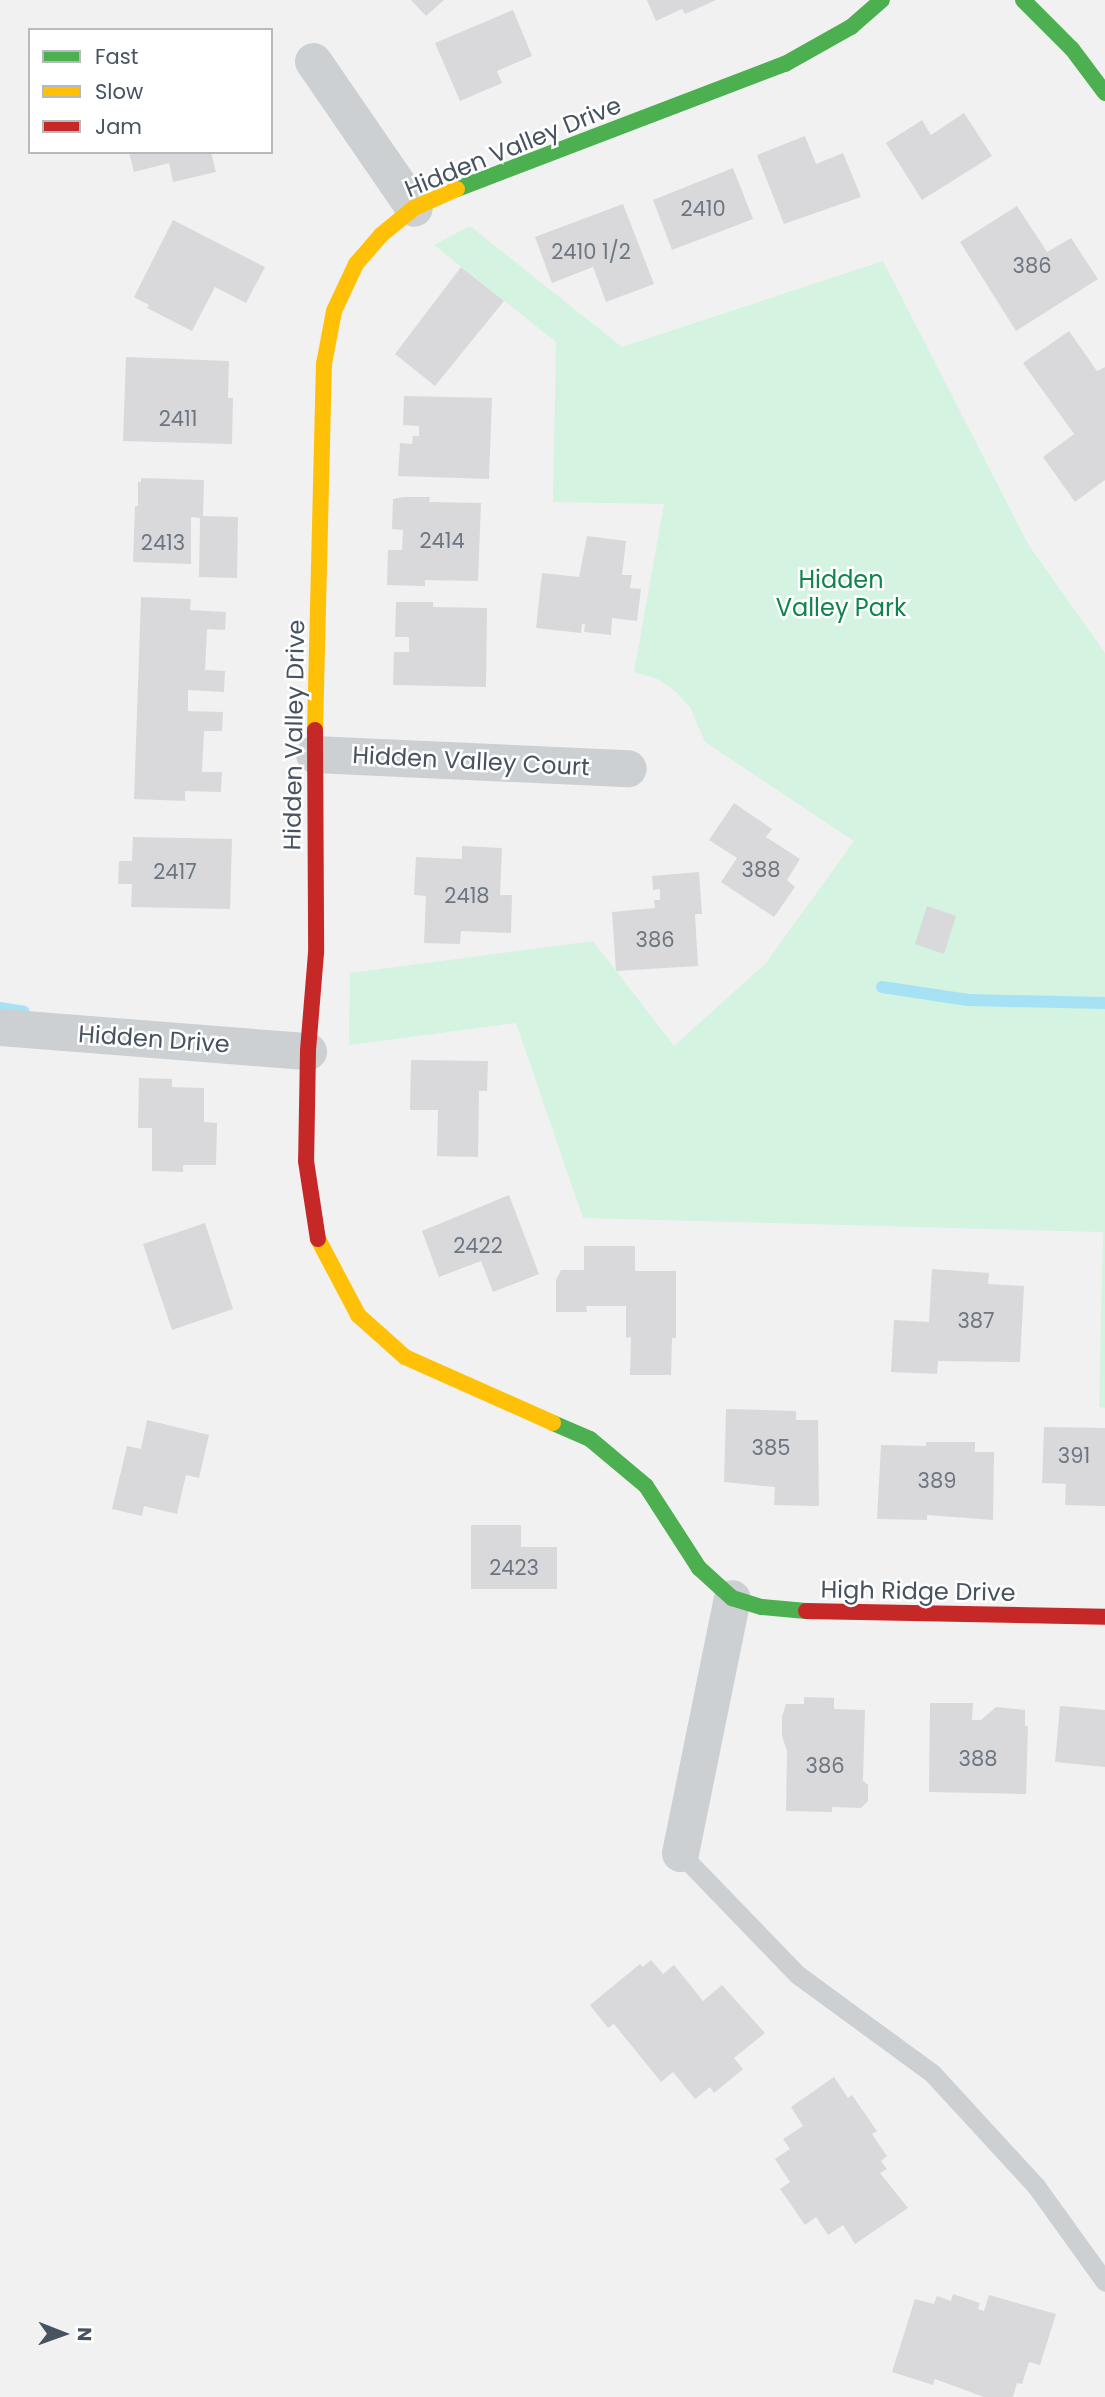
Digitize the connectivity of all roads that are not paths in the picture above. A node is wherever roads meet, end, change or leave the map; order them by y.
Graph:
1 (882, 0) edge
2 (1023, 0) edge
3 (313, 61) dead end
4 (1105, 93) edge
5 (414, 208) junction
6 (314, 754) junction
7 (628, 768) dead end
8 (0, 1027) edge
9 (308, 1051) junction
10 (732, 1598) junction
11 (1105, 1618) edge
12 (680, 1853) joint
13 (1105, 2282) edge

1 - 5 street, Hidden Valley Drive
2 - 4 street
3 - 5 street
5 - 6 street, Hidden Valley Drive
6 - 7 street, Hidden Valley Court
6 - 9 street, Hidden Valley Drive
8 - 9 street, Hidden Drive
9 - 10 street, Hidden Valley Drive
10 - 11 street, High Ridge Drive
10 - 12 street
12 - 13 lane

